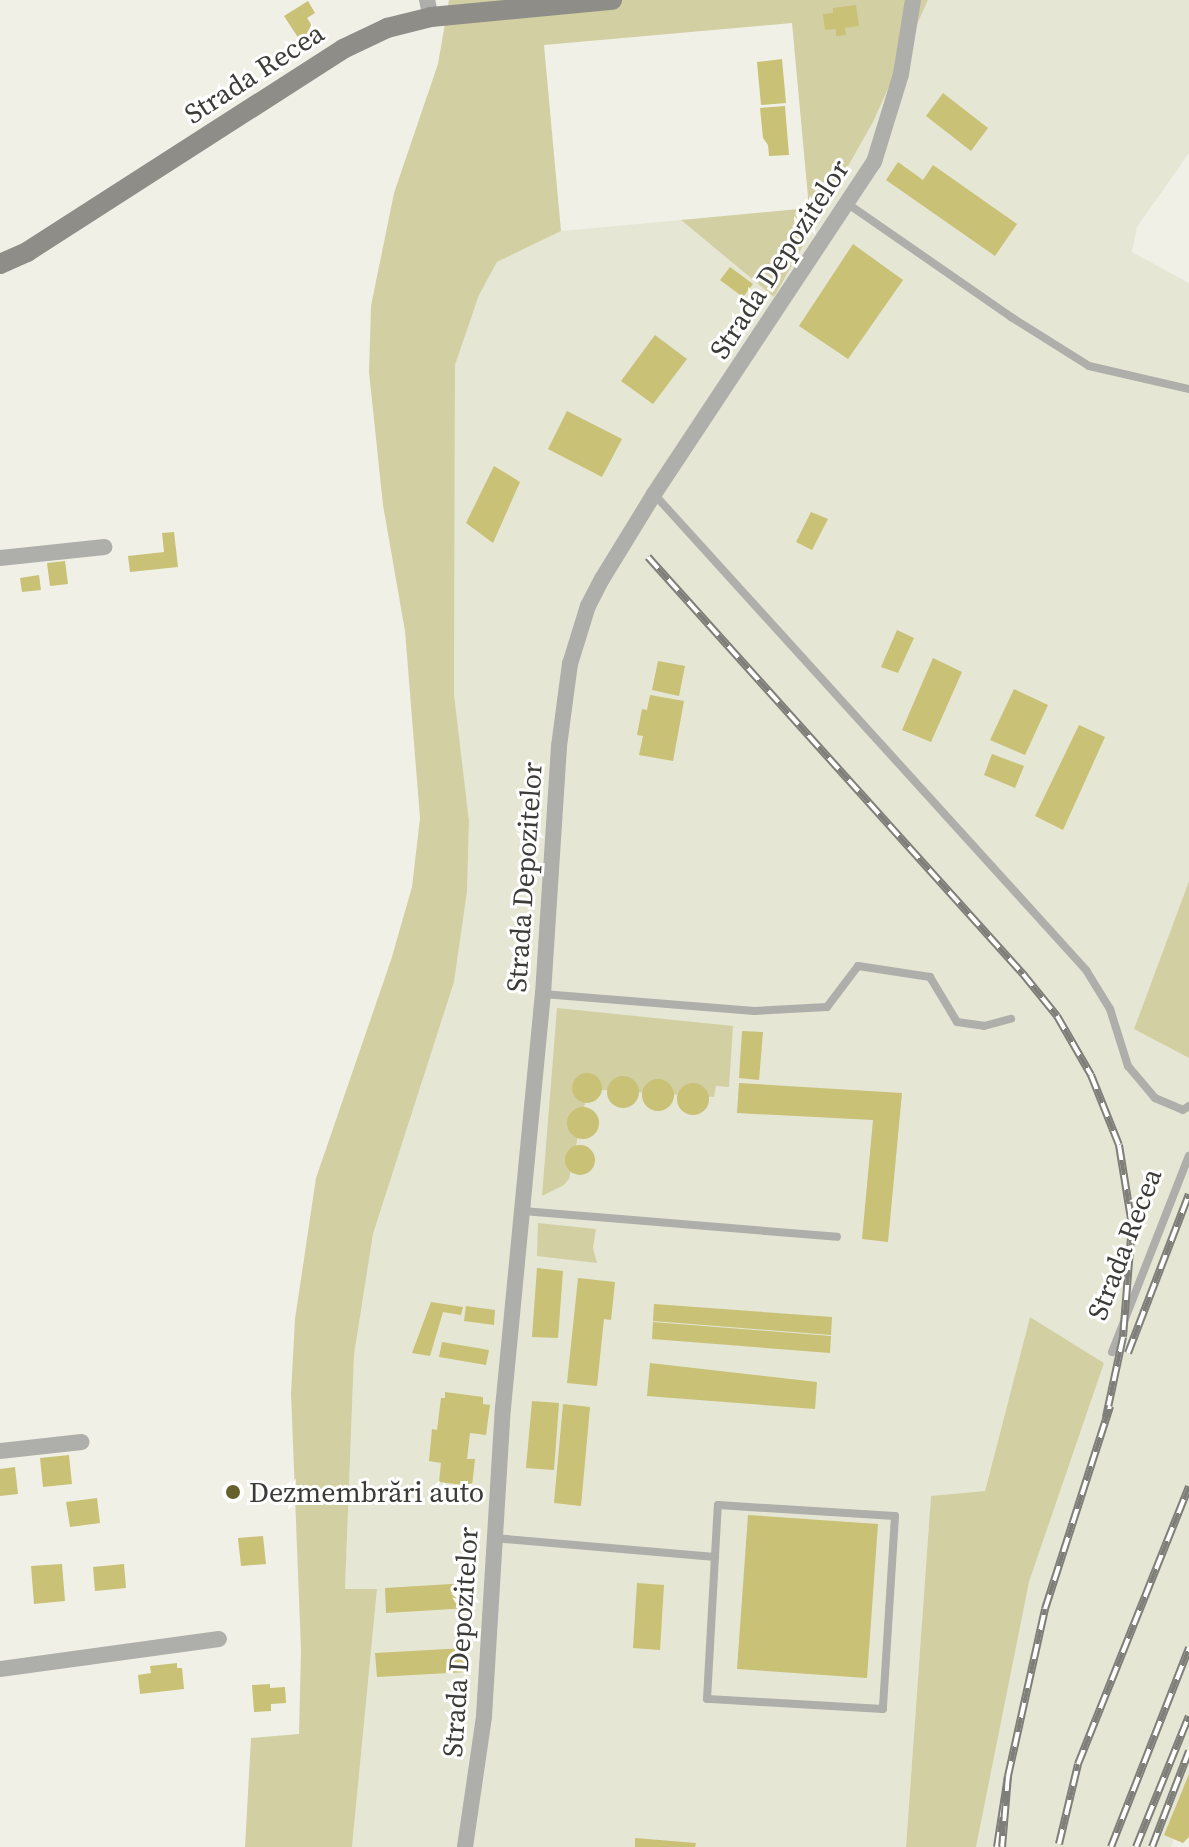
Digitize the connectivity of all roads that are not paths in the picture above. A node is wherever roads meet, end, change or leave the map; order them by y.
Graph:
1 (612, 0) edge
2 (913, 0) edge
3 (429, 8) edge
4 (848, 204) junction
5 (0, 264) edge
6 (1189, 389) edge
7 (654, 494) junction
8 (104, 547) dead end
9 (0, 558) edge
10 (543, 994) junction
11 (1011, 1019) dead end
12 (1189, 1106) edge
13 (1189, 1156) edge
14 (523, 1211) junction
15 (837, 1237) dead end
16 (1112, 1352) dead end
17 (82, 1442) dead end
18 (0, 1451) edge
19 (493, 1538) junction
20 (715, 1557) junction
21 (219, 1639) dead end
22 (0, 1669) edge
23 (465, 1847) edge

1 - 3 main road, Strada Recea
2 - 4 street, Strada Depozitelor
3 - 5 main road, Strada Recea
4 - 6 lane
4 - 7 street, Strada Depozitelor
7 - 10 street, Strada Depozitelor
7 - 12 lane
8 - 9 street
10 - 11 lane
10 - 14 street, Strada Depozitelor
13 - 16 lane, Strada Recea
14 - 15 lane
14 - 19 street, Strada Depozitelor
17 - 18 street
19 - 20 lane
19 - 23 street, Strada Depozitelor
20 - 20 lane
21 - 22 street

